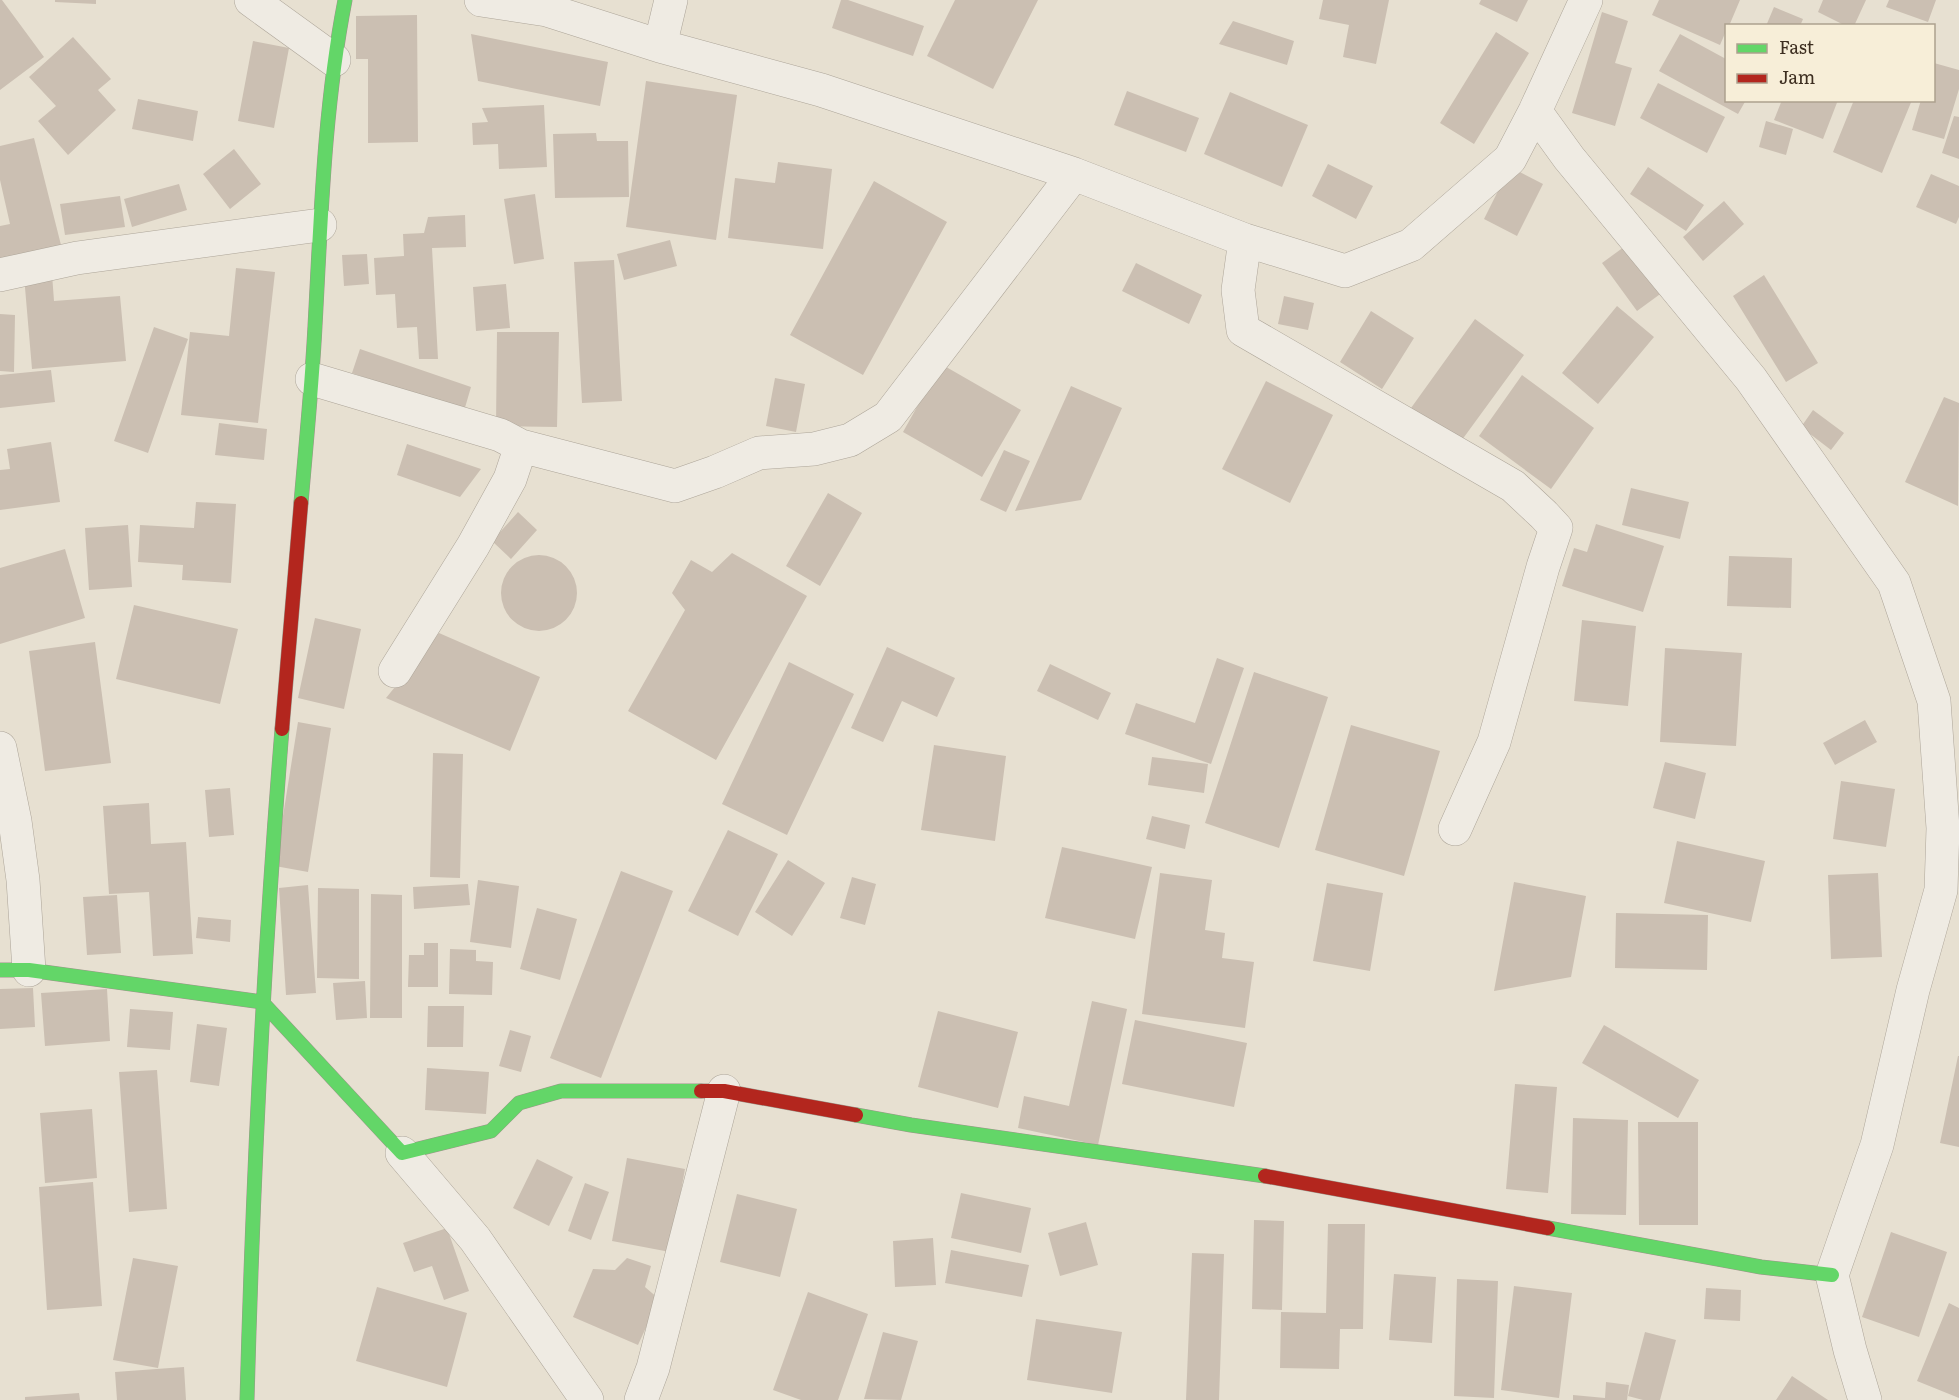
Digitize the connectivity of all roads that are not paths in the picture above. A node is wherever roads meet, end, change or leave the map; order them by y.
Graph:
1 (251, 0) edge
2 (345, 0) edge
3 (481, 0) edge
4 (671, 0) edge
5 (1586, 0) edge
6 (660, 46) junction
7 (334, 60) junction
8 (1535, 111) junction
9 (1074, 174) junction
10 (320, 225) junction
11 (1245, 240) junction
12 (0, 275) edge
13 (312, 379) junction
14 (521, 446) junction
15 (394, 671) dead end
16 (0, 748) edge
17 (1455, 829) dead end
18 (1950, 893) edge
19 (14, 970) edge
20 (262, 1002) junction
21 (724, 1091) junction
22 (402, 1153) junction
23 (1832, 1275) junction
24 (247, 1400) edge
25 (587, 1400) edge
26 (641, 1400) edge
27 (1865, 1400) edge

1 - 7 street
2 - 7 street
3 - 6 street
4 - 6 street
5 - 8 street
6 - 9 street
7 - 10 street
8 - 11 street
8 - 18 street
9 - 11 street
9 - 14 street
10 - 12 street
10 - 13 street
11 - 17 street
13 - 14 street
13 - 20 street
14 - 15 street
16 - 19 street
18 - 23 street
19 - 20 street
20 - 22 street
20 - 24 street
21 - 22 street
21 - 23 street
21 - 26 street
22 - 25 street
23 - 27 street

